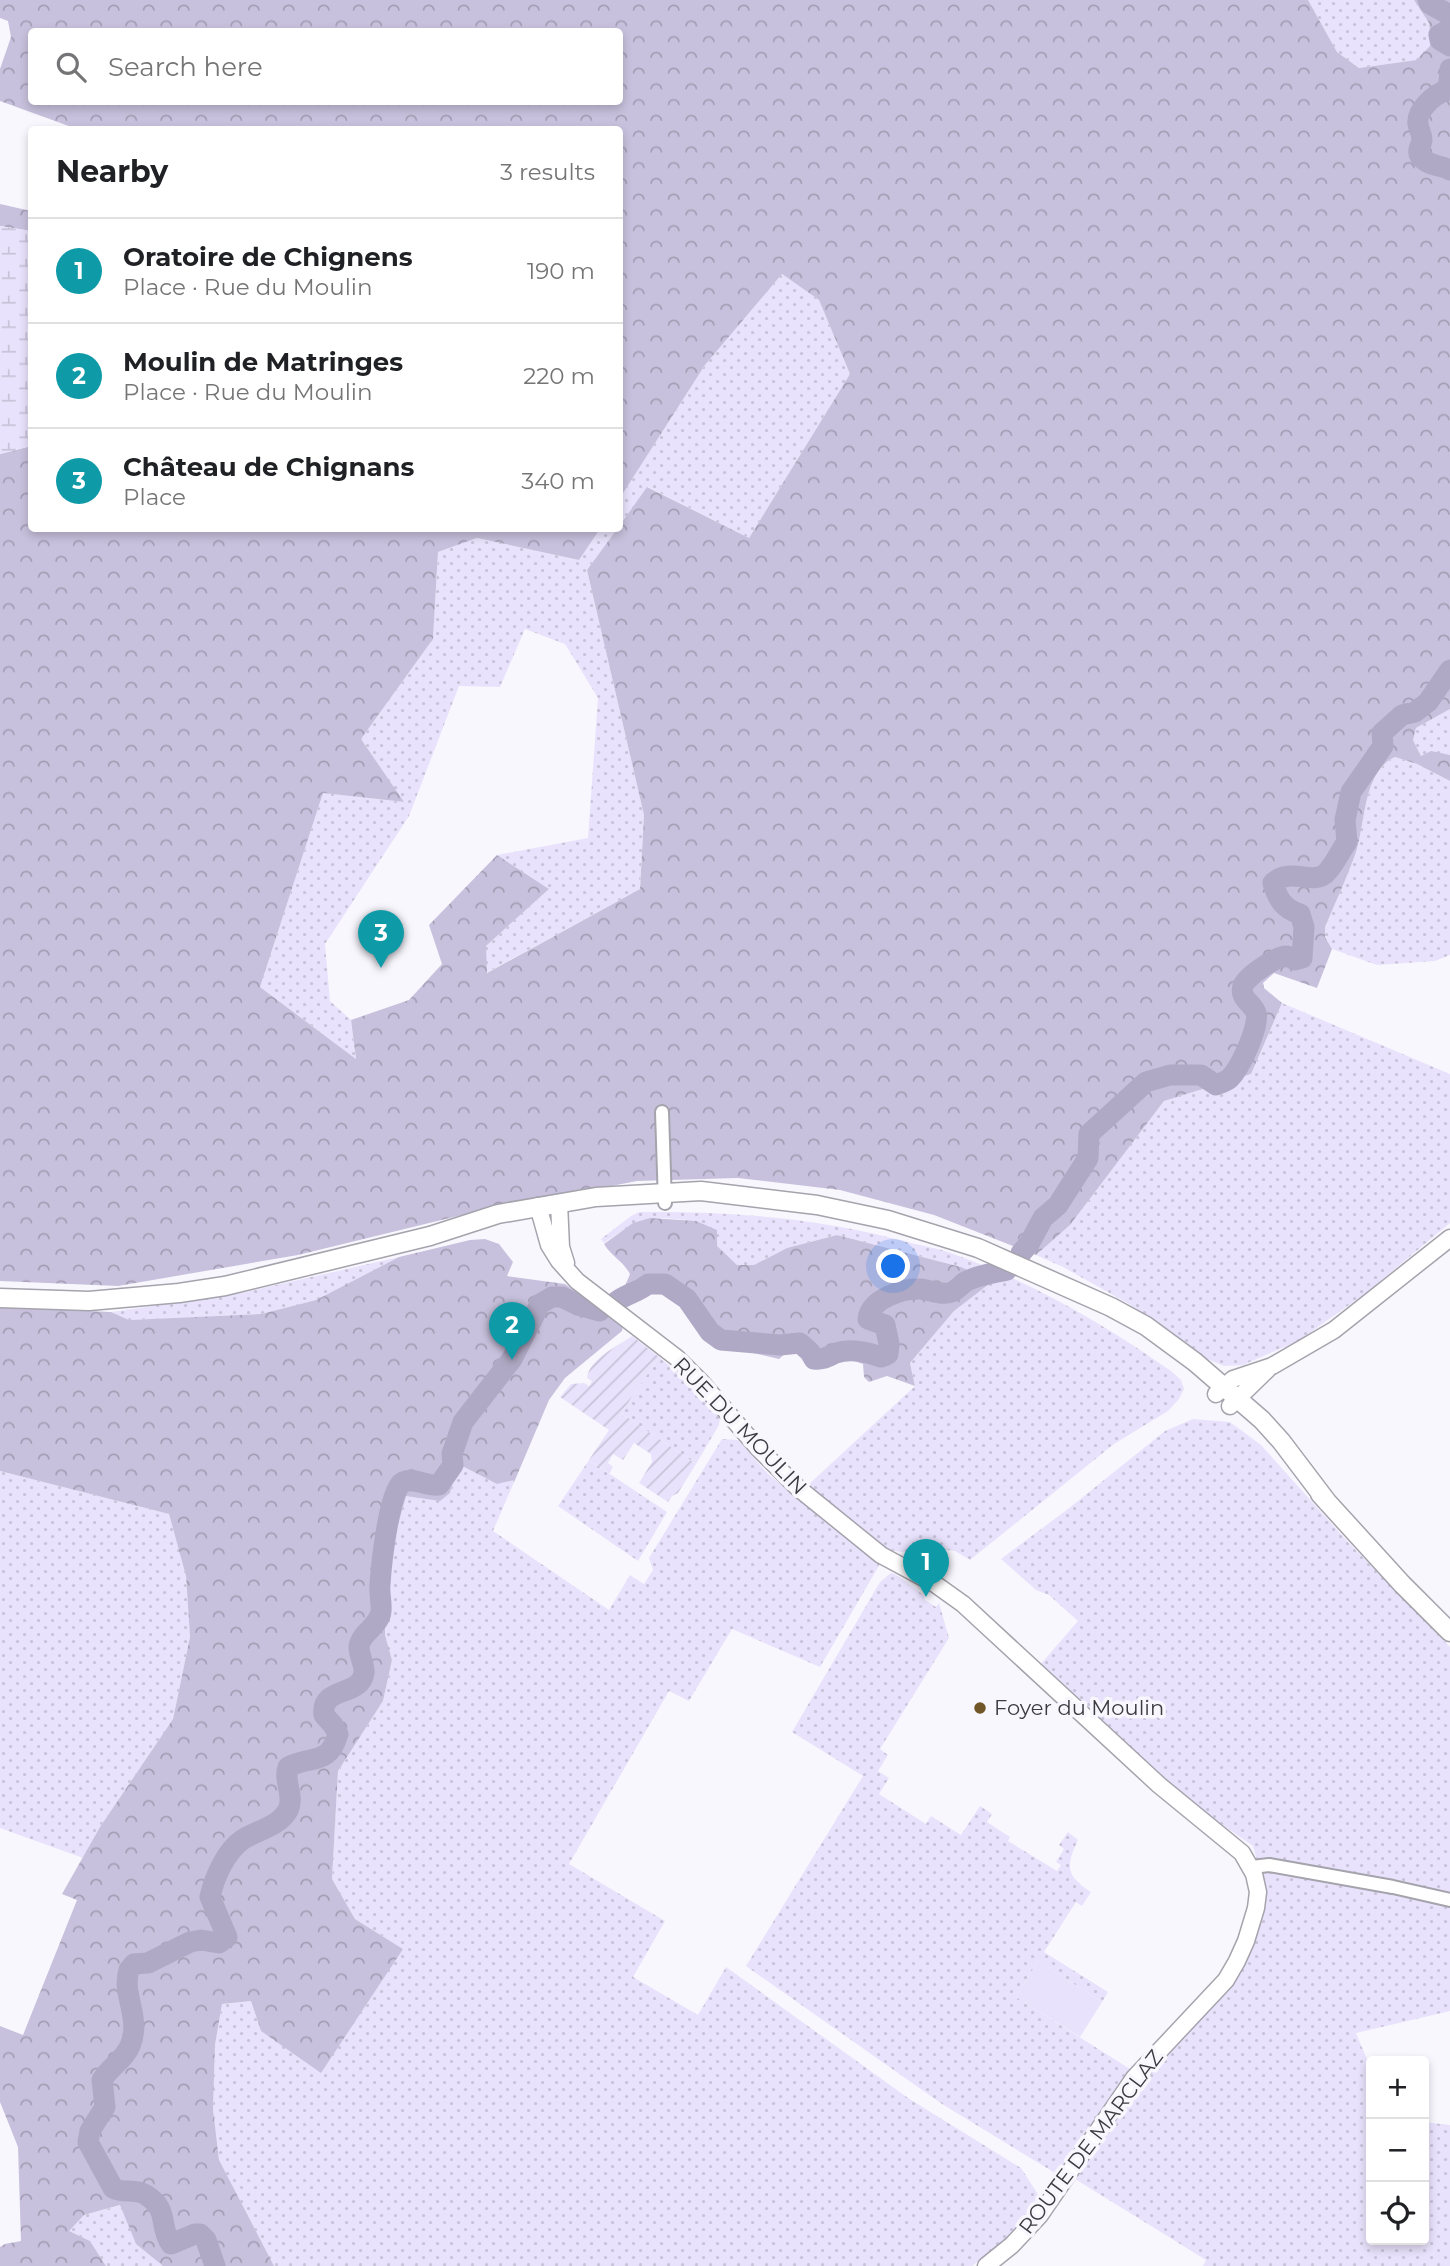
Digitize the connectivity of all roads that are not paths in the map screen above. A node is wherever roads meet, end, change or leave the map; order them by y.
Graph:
1 (662, 1112) dead end
2 (665, 1197) junction
3 (560, 1208) junction
4 (539, 1212) junction
5 (1450, 1238) edge
6 (569, 1272) junction
7 (0, 1298) edge
8 (1227, 1395) junction
9 (1450, 1632) edge
10 (1252, 1867) junction
11 (1450, 1900) edge
12 (986, 2266) edge

1 - 2 street
2 - 3 main road
2 - 8 main road
3 - 4 main road
3 - 6 street
4 - 6 street, RUE DU MOULIN
4 - 7 main road
5 - 8 street
6 - 10 street, RUE DU MOULIN
8 - 9 main road
10 - 11 street
10 - 12 street, ROUTE DE MARCLAZ

